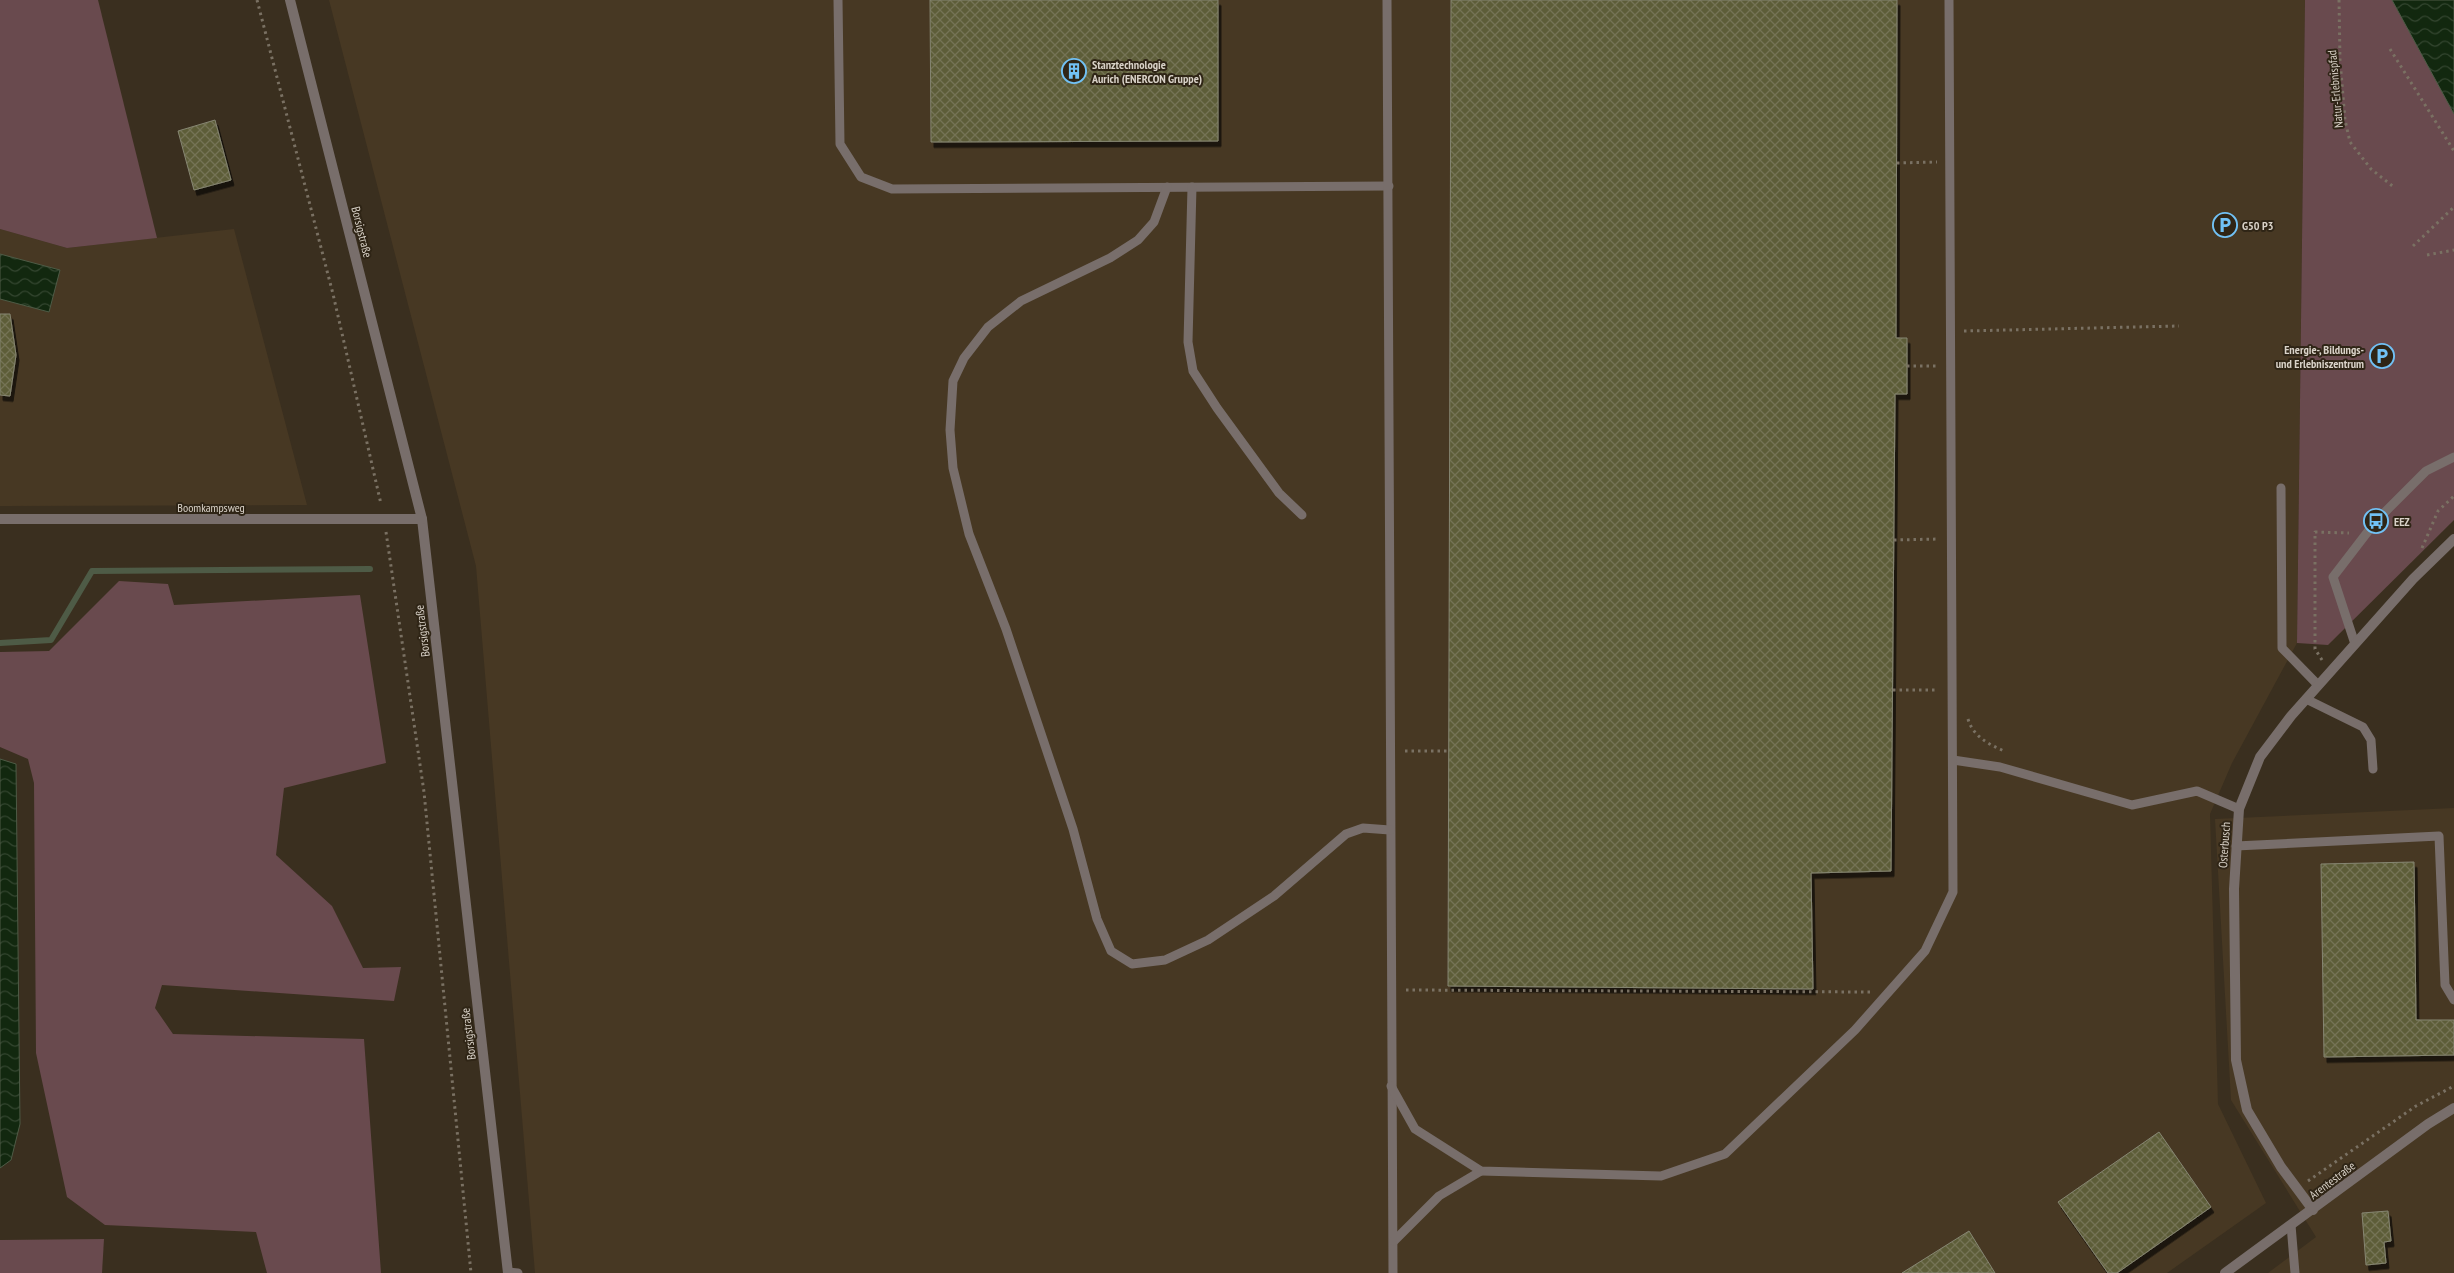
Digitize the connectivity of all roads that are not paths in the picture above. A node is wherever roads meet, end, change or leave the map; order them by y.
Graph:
1 (290, 0) edge
2 (838, 0) edge
3 (1387, 0) edge
4 (1949, 0) edge
5 (1389, 186) junction
6 (1167, 187) junction
7 (1192, 187) junction
8 (2454, 457) edge
9 (2281, 488) dead end
10 (1302, 515) dead end
11 (0, 519) edge
12 (422, 519) junction
13 (2454, 539) edge
14 (2355, 644) junction
15 (2318, 685) junction
16 (2306, 699) junction
17 (1953, 760) junction
18 (2373, 769) dead end
19 (2239, 809) junction
20 (1390, 830) junction
21 (2236, 846) junction
22 (2454, 1000) edge
23 (1391, 1086) junction
24 (2454, 1108) edge
25 (1481, 1170) junction
26 (2313, 1210) junction
27 (2291, 1225) junction
28 (1394, 1241) junction
29 (511, 1273) edge
30 (1393, 1273) edge
31 (2225, 1273) edge
32 (2295, 1273) edge

1 - 12 street, Borsigstraße
2 - 6 lane
3 - 5 lane
4 - 17 lane
5 - 7 lane
5 - 20 lane
6 - 7 lane
6 - 20 lane
7 - 10 lane
8 - 14 lane
9 - 15 lane
11 - 12 street, Boomkampsweg
12 - 29 street, Borsigstraße
13 - 14 street, Osterbusch
14 - 15 street, Osterbusch
15 - 16 street, Osterbusch
16 - 18 lane
16 - 19 street, Osterbusch
17 - 19 lane
17 - 25 lane
19 - 21 street, Osterbusch
20 - 23 lane
21 - 22 lane
21 - 26 street, Osterbusch
23 - 25 lane
23 - 28 lane
24 - 26 street, Arentestraße
25 - 28 lane
26 - 27 street, Arentestraße
27 - 31 street, Arentestraße
27 - 32 lane
28 - 30 lane

